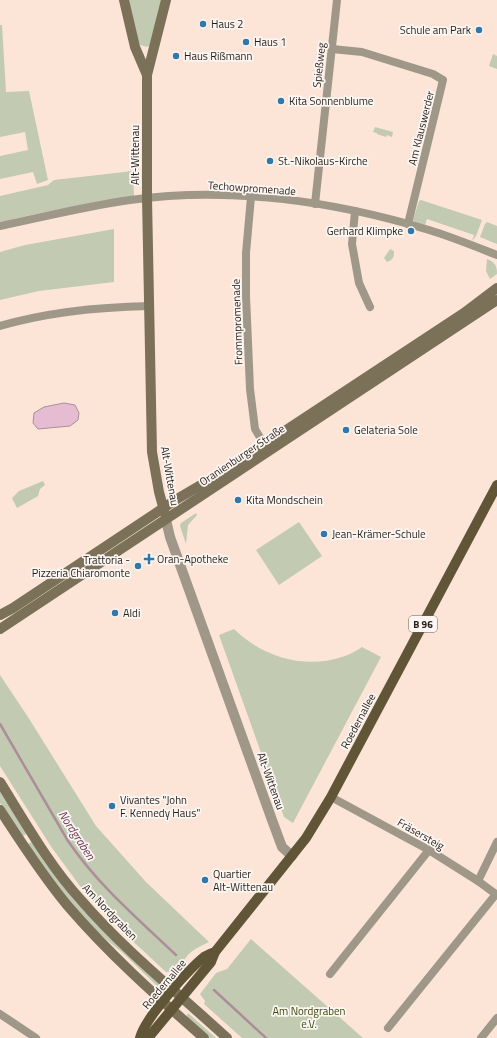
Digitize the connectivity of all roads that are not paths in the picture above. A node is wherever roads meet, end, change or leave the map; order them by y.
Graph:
1 (124, 0) edge
2 (166, 0) edge
3 (337, 0) edge
4 (332, 49) junction
5 (147, 75) junction
6 (252, 197) junction
7 (147, 198) junction
8 (315, 204) junction
9 (355, 212) junction
10 (408, 224) junction
11 (0, 226) edge
12 (497, 255) edge
13 (497, 288) edge
14 (497, 300) edge
15 (149, 306) junction
16 (370, 307) dead end
17 (0, 326) edge
18 (264, 444) junction
19 (223, 477) junction
20 (497, 485) edge
21 (163, 509) junction
22 (166, 520) junction
23 (0, 614) edge
24 (4, 627) edge
25 (0, 782) edge
26 (331, 797) junction
27 (0, 810) edge
28 (497, 842) edge
29 (429, 850) junction
30 (292, 856) junction
31 (478, 881) junction
32 (497, 894) edge
33 (215, 952) junction
34 (330, 974) dead end
35 (174, 989) junction
36 (183, 997) junction
37 (163, 1002) junction
38 (172, 1010) junction
39 (0, 1014) edge
40 (497, 1018) edge
41 (388, 1028) dead end
42 (36, 1038) edge
43 (140, 1038) edge
44 (148, 1038) edge
45 (204, 1038) edge
46 (227, 1038) edge
47 (481, 1038) edge

1 - 5 main road, Alt-Wittenau
2 - 5 main road, Alt-Wittenau
3 - 4 street, Spießweg
4 - 8 street, Spießweg
4 - 10 street, Am Klauswerder
5 - 7 main road, Alt-Wittenau
6 - 7 street, Techowpromenade
6 - 8 street, Techowpromenade
6 - 18 street, Frommpromenade
7 - 11 street, Techowpromenade
7 - 15 main road, Alt-Wittenau
8 - 9 street, Techowpromenade
9 - 10 street, Techowpromenade
9 - 16 street
10 - 12 street, Techowpromenade
13 - 18 main road, Oranienburger Straße
14 - 19 main road, Oranienburger Straße
15 - 17 street
15 - 21 main road, Alt-Wittenau
18 - 19 main road, Oranienburger Straße
19 - 21 main road, Oranienburger Straße
19 - 22 main road, Oranienburger Straße
20 - 26 main road, Roedernallee / B 96
21 - 22 main road, Alt-Wittenau
21 - 23 main road, Oranienburger Straße
22 - 24 main road, Oranienburger Straße
22 - 30 street, Alt-Wittenau
23 - 24 street
25 - 35 main road, Am Nordgraben
26 - 29 street, Fräsersteig
26 - 30 main road, Roedernallee / B 96
27 - 37 main road
28 - 31 street
29 - 31 street, Fräsersteig
29 - 34 street
30 - 33 main road, Roedernallee / B 96
31 - 32 street, Fräsersteig
32 - 41 street
33 - 35 main road, Roedernallee / B 96
33 - 36 main road, Roedernallee / B 96
35 - 36 main road, Am Nordgraben
35 - 37 main road, Roedernallee / B 96
36 - 38 main road, Roedernallee / B 96
36 - 46 main road, Am Nordgraben
37 - 38 main road
37 - 43 main road, Roedernallee / B 96
38 - 44 main road, Roedernallee / B 96
38 - 45 main road
39 - 42 street
40 - 47 street

